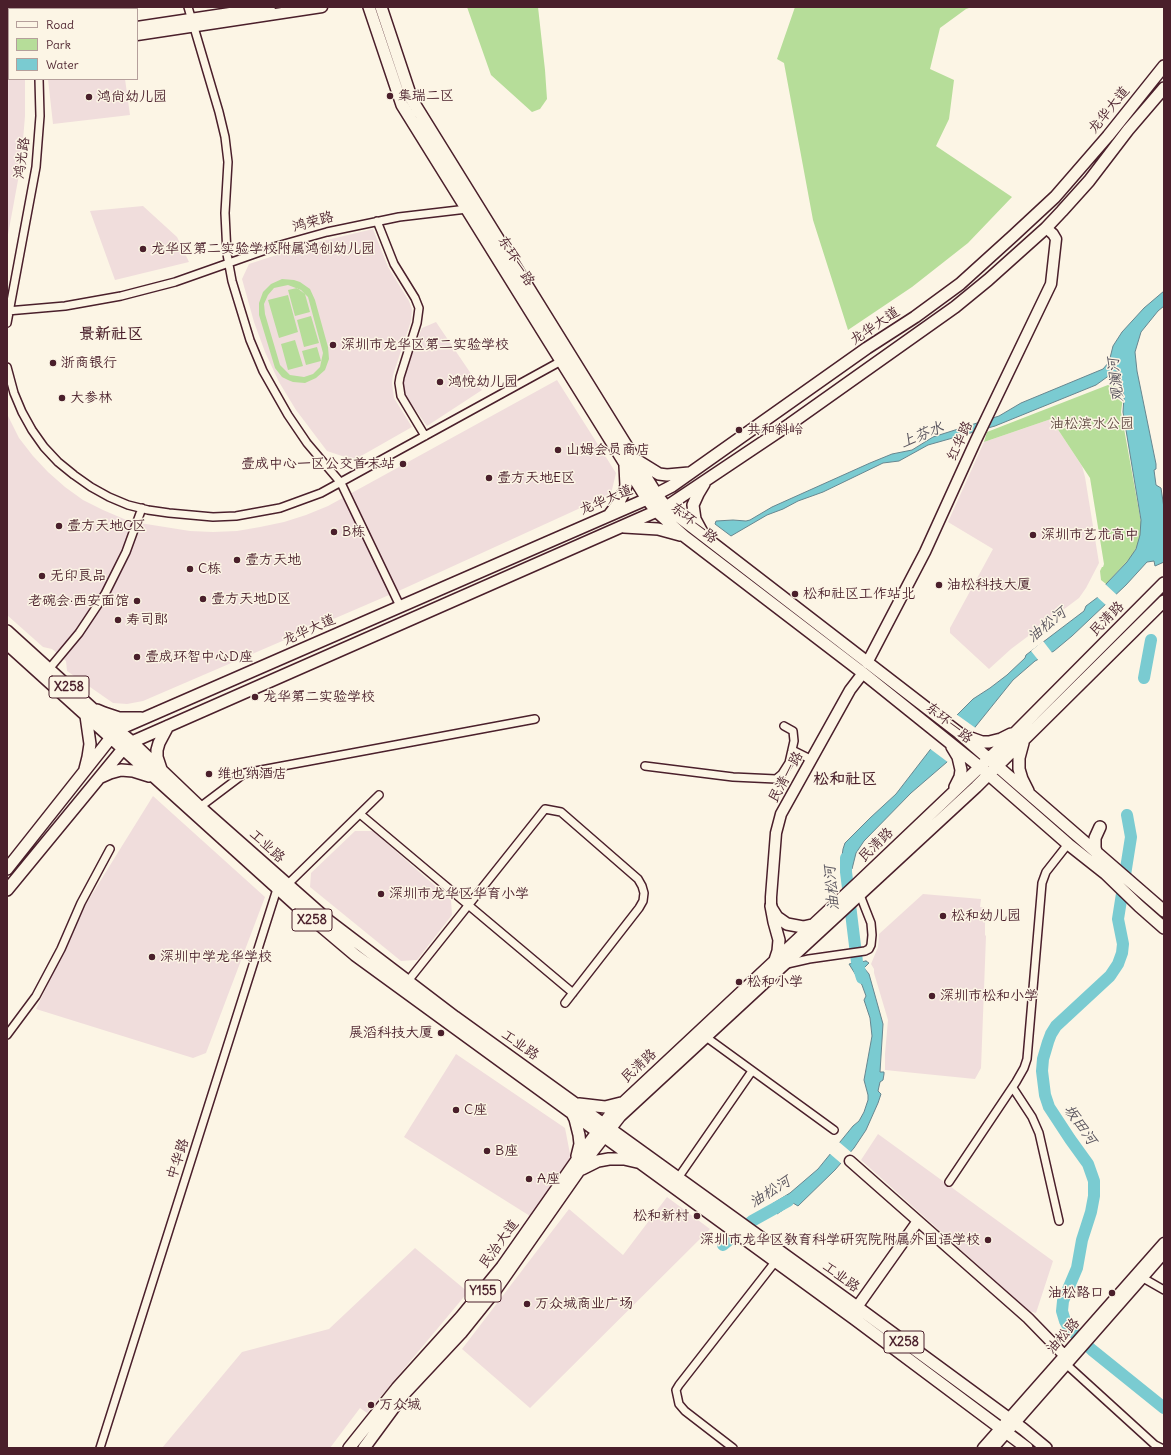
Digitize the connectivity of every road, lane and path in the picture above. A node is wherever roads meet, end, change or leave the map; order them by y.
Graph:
1 (188, 7) edge
2 (270, 7) edge
3 (322, 7) edge
4 (369, 7) edge
5 (381, 7) edge
6 (192, 23) junction
7 (138, 27) edge
8 (138, 34) edge
9 (1164, 66) edge
10 (39, 80) edge
11 (1164, 88) edge
12 (467, 209) junction
13 (377, 221) junction
14 (1046, 228) junction
15 (228, 263) junction
16 (8, 311) edge
17 (7, 323) edge
18 (571, 355) junction
19 (561, 361) junction
20 (7, 367) edge
21 (425, 436) junction
22 (629, 460) junction
23 (692, 472) junction
24 (709, 479) junction
25 (341, 482) junction
26 (652, 497) junction
27 (666, 507) junction
28 (142, 508) junction
29 (656, 511) junction
30 (605, 517) junction
31 (619, 527) junction
32 (697, 527) junction
33 (684, 536) junction
34 (1164, 583) edge
35 (1164, 601) edge
36 (400, 606) junction
37 (406, 621) junction
38 (7, 631) edge
39 (7, 644) edge
40 (865, 668) junction
41 (49, 669) junction
42 (83, 700) junction
43 (86, 716) junction
44 (145, 718) junction
45 (535, 719) dead end
46 (168, 726) junction
47 (784, 726) dead end
48 (1017, 732) junction
49 (114, 734) junction
50 (1026, 739) junction
51 (971, 741) junction
52 (127, 746) junction
53 (792, 750) junction
54 (960, 755) junction
55 (989, 759) junction
56 (812, 760) junction
57 (645, 766) dead end
58 (980, 767) junction
59 (993, 771) junction
60 (159, 775) junction
61 (81, 776) junction
62 (98, 778) junction
63 (952, 793) junction
64 (379, 795) dead end
65 (1034, 800) junction
66 (200, 807) junction
67 (360, 814) junction
68 (1100, 827) dead end
69 (1068, 844) junction
70 (110, 850) dead end
71 (1097, 854) junction
72 (9, 864) edge
73 (288, 884) junction
74 (277, 889) junction
75 (7, 890) edge
76 (860, 895) junction
77 (468, 905) junction
78 (771, 906) junction
79 (1164, 911) edge
80 (812, 925) junction
81 (1164, 928) edge
82 (773, 962) junction
83 (786, 964) junction
84 (408, 981) junction
85 (573, 993) junction
86 (565, 1003) dead end
87 (7, 1035) edge
88 (706, 1037) junction
89 (752, 1070) junction
90 (1013, 1088) junction
91 (624, 1102) junction
92 (573, 1107) junction
93 (604, 1130) junction
94 (834, 1130) dead end
95 (850, 1161) dead end
96 (643, 1164) junction
97 (576, 1169) junction
98 (678, 1178) junction
99 (949, 1182) dead end
100 (918, 1221) junction
101 (1059, 1221) dead end
102 (757, 1242) junction
103 (1164, 1243) edge
104 (1164, 1253) edge
105 (775, 1262) junction
106 (1143, 1278) junction
107 (1164, 1290) edge
108 (857, 1307) junction
109 (1091, 1330) junction
110 (1068, 1356) junction
111 (1011, 1421) junction
112 (1003, 1430) junction
113 (100, 1448) edge
114 (349, 1448) edge
115 (364, 1448) edge
116 (732, 1448) edge
117 (983, 1448) edge
118 (993, 1448) edge
119 (1027, 1448) edge
120 (1046, 1448) edge
121 (1161, 1448) edge

1 - 6 street
2 - 6 street
3 - 6 street
4 - 12 main road, 东环一路
5 - 18 main road, 东环一路
6 - 7 street
6 - 8 street
6 - 15 street
9 - 23 main road, 龙华大道
10 - 16 street, 鸿光路
11 - 14 main road, 龙华大道
12 - 13 street, 鸿荣路
12 - 19 main road, 东环一路
13 - 15 street, 鸿荣路
13 - 21 street
14 - 24 main road, 龙华大道
14 - 40 street, 红华路
15 - 16 street, 鸿荣路
15 - 25 street
16 - 17 street, 鸿光路
18 - 19 street
18 - 22 main road, 东环一路
19 - 21 street
19 - 22 main road, 东环一路
20 - 28 street
21 - 25 street
22 - 23 main road
22 - 26 main road, 东环一路
22 - 30 main road
23 - 26 main road, 龙华大道
24 - 27 main road, 龙华大道
24 - 32 main road
25 - 28 street
25 - 36 street
26 - 27 main road, 东环一路
26 - 29 main road, 东环一路
26 - 30 main road, 龙华大道
27 - 29 main road, 龙华大道
27 - 32 main road, 东环一路
28 - 41 street
29 - 31 main road, 龙华大道
29 - 33 main road, 东环一路
30 - 36 main road, 龙华大道
31 - 33 main road
31 - 37 main road, 龙华大道
32 - 40 main road, 东环一路
33 - 40 main road, 东环一路
34 - 48 main road, 民清路
35 - 50 main road, 民清路
36 - 37 street
36 - 44 main road, 龙华大道
37 - 46 main road, 龙华大道
38 - 41 main road, 工业路 / X258
39 - 43 main road, 工业路 / X258
40 - 51 main road, 东环一路
40 - 54 main road, 东环一路
40 - 56 street, 民清一路
41 - 42 main road, 工业路 / X258
42 - 44 main road
42 - 49 main road, 工业路 / X258
43 - 49 main road, 工业路 / X258
43 - 61 main road
44 - 49 main road, 龙华大道
45 - 66 street
46 - 52 main road, 龙华大道
46 - 60 main road
47 - 53 street
48 - 51 main road
48 - 55 main road, 民清路
49 - 52 main road, 工业路 / X258
49 - 61 main road, 龙华大道
50 - 59 main road, 民清路
50 - 65 main road
51 - 55 main road, 东环一路
52 - 60 main road, 工业路 / X258
52 - 62 main road, 龙华大道
53 - 56 street
53 - 57 street
54 - 58 main road, 东环一路
54 - 63 main road
55 - 58 main road, 民清路
55 - 59 main road, 东环一路
56 - 78 street, 民清一路
58 - 59 main road, 东环一路
58 - 63 main road, 民清路
59 - 65 main road, 东环一路
59 - 69 main road, 东环一路
59 - 76 main road, 民清路
60 - 62 main road
60 - 66 main road, 工业路 / X258
60 - 74 main road, 工业路 / X258
61 - 72 main road, 龙华大道
62 - 75 main road, 龙华大道
63 - 80 main road, 民清路
64 - 67 street
65 - 71 main road, 东环一路
66 - 73 main road, 工业路 / X258
67 - 73 street
67 - 77 street
68 - 71 main road
69 - 81 main road, 东环一路
69 - 90 street
70 - 87 street
71 - 79 main road, 东环一路
73 - 74 street
73 - 84 main road, 工业路 / X258
74 - 92 main road, 工业路 / X258
74 - 113 street, 中华路
76 - 83 main road, 民清路
76 - 83 street
77 - 84 street
77 - 85 street
77 - 85 street
78 - 80 main road
78 - 82 main road
80 - 82 main road, 民清路
82 - 91 main road, 民清路
83 - 88 main road, 民清路
84 - 92 main road, 工业路 / X258
85 - 86 street
88 - 89 street
88 - 93 main road, 民清路
89 - 94 street
89 - 98 street
90 - 99 street
90 - 101 street
91 - 92 main road
91 - 93 main road, 民清路
92 - 93 main road, 工业路 / X258
92 - 97 main road
93 - 96 main road, 工业路 / X258
93 - 97 main road, 民治大道 / Y155
93 - 98 main road, 工业路 / X258
95 - 100 street
96 - 97 main road
96 - 102 main road, 工业路 / X258
97 - 114 main road, 民治大道 / Y155
97 - 115 main road, 民治大道 / Y155
98 - 102 main road, 工业路 / X258
100 - 108 street
100 - 110 street
102 - 105 main road, 工业路 / X258
102 - 108 main road, 工业路 / X258
103 - 109 street, 油松路
104 - 106 street, 油松路
105 - 112 main road, 工业路 / X258
105 - 116 street
106 - 107 street
106 - 109 street, 油松路
108 - 111 main road, 工业路 / X258
109 - 110 street, 油松路
110 - 111 street, 油松路
110 - 121 street
111 - 112 street, 油松路
111 - 120 main road, 工业路 / X258
112 - 117 street, 油松路
112 - 118 street, 油松路
112 - 119 main road, 工业路 / X258

